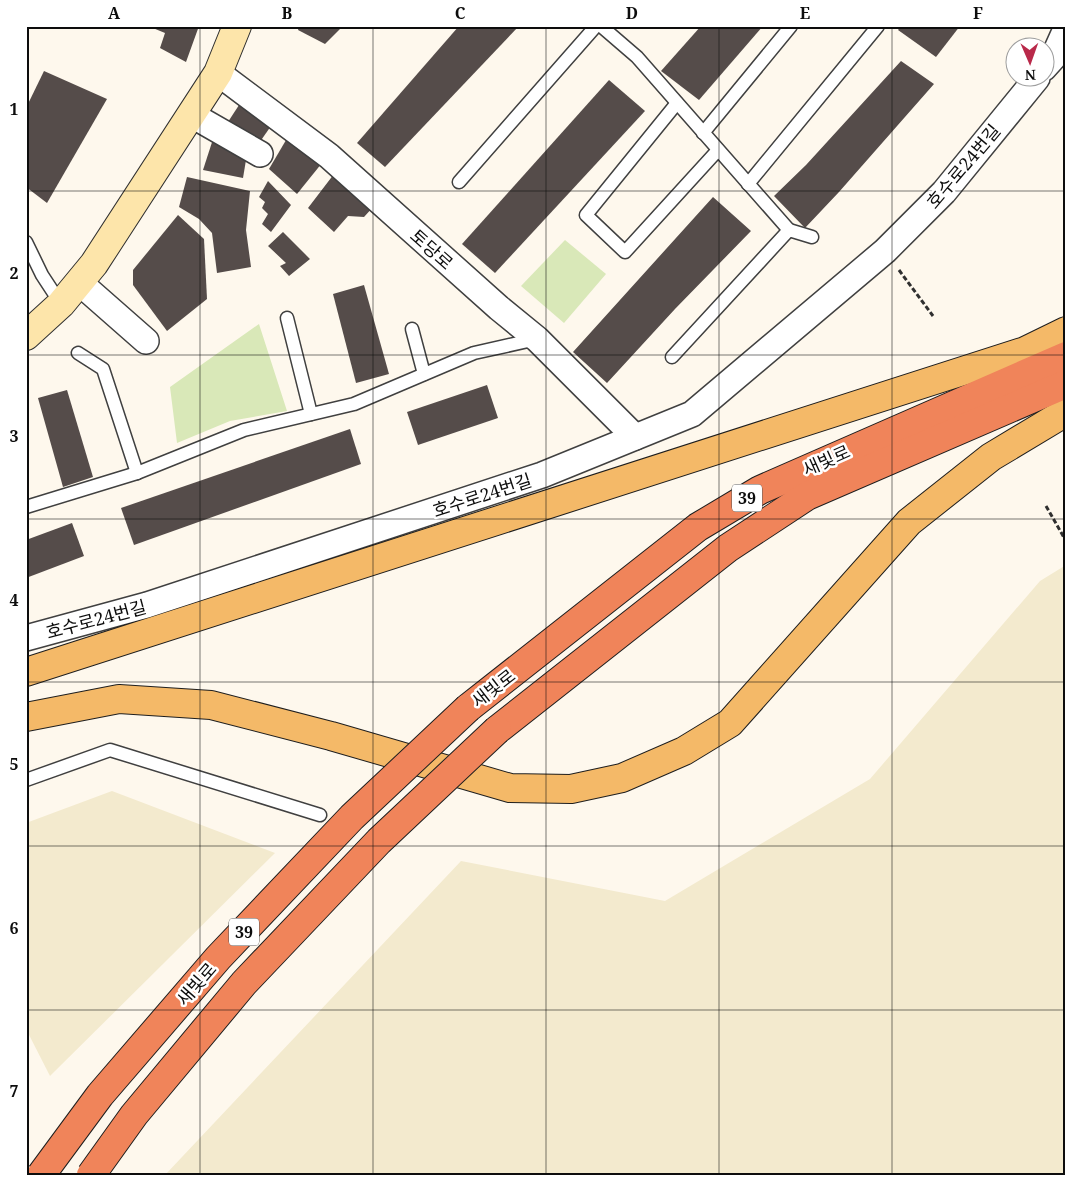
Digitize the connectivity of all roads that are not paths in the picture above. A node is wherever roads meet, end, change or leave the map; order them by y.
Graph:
1 (238, 26) edge
2 (596, 26) edge
3 (601, 26) edge
4 (791, 26) edge
5 (878, 26) edge
6 (1066, 29) edge
7 (1054, 56) edge
8 (218, 73) junction
9 (1029, 88) edge
10 (677, 103) junction
11 (192, 115) junction
12 (703, 133) junction
13 (718, 150) junction
14 (260, 154) dead end
15 (459, 182) dead end
16 (748, 184) junction
17 (789, 230) junction
18 (812, 237) dead end
19 (26, 242) edge
20 (80, 283) junction
21 (61, 304) junction
22 (286, 318) dead end
23 (412, 329) dead end
24 (1066, 331) edge
25 (26, 336) edge
26 (536, 339) junction
27 (146, 342) dead end
28 (78, 353) dead end
29 (1066, 356) edge
30 (672, 357) dead end
31 (424, 374) junction
32 (1066, 384) edge
33 (1066, 412) edge
34 (311, 414) junction
35 (635, 437) junction
36 (137, 473) junction
37 (26, 507) edge
38 (26, 638) edge
39 (26, 672) edge
40 (26, 717) edge
41 (26, 780) edge
42 (320, 815) dead end
43 (41, 1175) edge
44 (91, 1175) edge

1 - 8 main road
2 - 15 lane
3 - 10 lane
4 - 12 lane
5 - 16 lane
6 - 7 street
8 - 11 main road
8 - 26 street, 토당로
9 - 35 street, 호수로24번길
10 - 12 lane
10 - 13 lane
11 - 14 street
11 - 20 main road
12 - 13 lane
13 - 16 lane
16 - 17 lane
17 - 18 lane
17 - 30 lane
19 - 21 lane
20 - 21 main road
20 - 27 street
21 - 25 main road
22 - 34 lane
23 - 31 lane
24 - 39 main road
26 - 31 lane
26 - 35 street, 토당로
28 - 36 lane
29 - 43 highway, 새빛로 / 39, bridge
31 - 34 lane
32 - 44 highway, 새빛로 / 39, bridge
33 - 40 main road
34 - 36 lane
35 - 38 street, 호수로24번길
36 - 37 lane
41 - 42 lane

